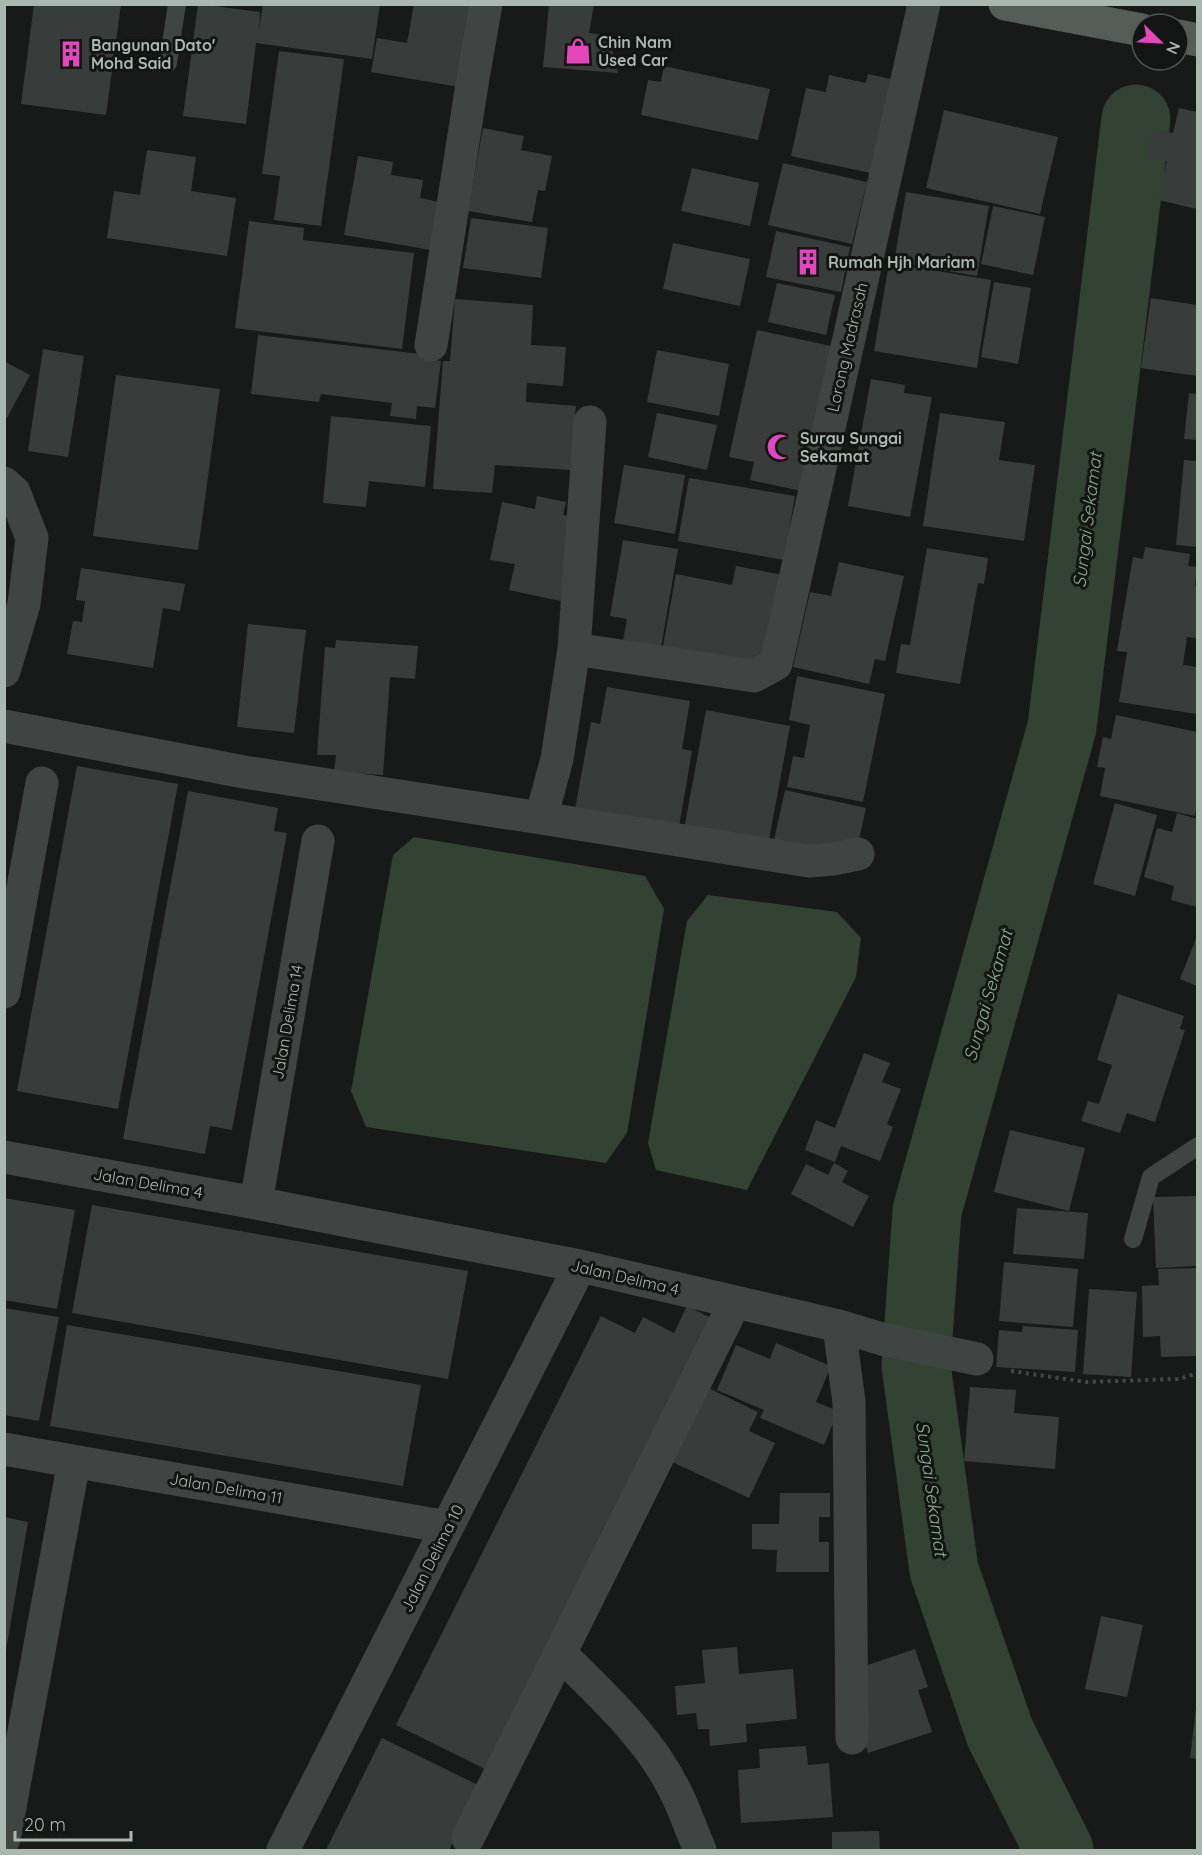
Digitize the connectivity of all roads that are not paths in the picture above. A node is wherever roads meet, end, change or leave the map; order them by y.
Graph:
1 (177, 4) edge
2 (486, 4) edge
3 (924, 4) edge
4 (1005, 4) edge
5 (1057, 9) edge
6 (1130, 27) edge
7 (168, 63) dead end
8 (430, 345) dead end
9 (590, 422) dead end
10 (4, 483) edge
11 (574, 649) junction
12 (4, 671) edge
13 (4, 726) edge
14 (42, 783) dead end
15 (541, 818) junction
16 (318, 842) dead end
17 (858, 854) dead end
18 (4, 992) edge
19 (1197, 1146) edge
20 (4, 1157) edge
21 (256, 1203) junction
22 (1133, 1239) dead end
23 (580, 1266) junction
24 (735, 1302) junction
25 (839, 1326) junction
26 (976, 1359) road end
27 (4, 1449) edge
28 (74, 1462) junction
29 (447, 1527) junction
30 (561, 1654) junction
31 (852, 1738) dead end
32 (468, 1838) dead end
33 (4, 1839) edge
34 (283, 1851) edge
35 (700, 1851) edge

1 - 7 lane
2 - 8 street
3 - 11 street, Lorong Madrasah
4 - 5 main road
5 - 6 main road
9 - 11 street
10 - 12 street
11 - 15 street
13 - 15 street
14 - 18 street
15 - 17 street
16 - 21 street, Jalan Delima 14
19 - 22 lane
20 - 21 street, Jalan Delima 4
21 - 23 street, Jalan Delima 4
23 - 24 street, Jalan Delima 4
23 - 29 street, Jalan Delima 10
24 - 25 street, Jalan Delima 4
24 - 30 street
25 - 26 street, Jalan Delima 4
25 - 31 street
27 - 28 street, Jalan Delima 11
28 - 29 street, Jalan Delima 11
28 - 33 street
29 - 34 street, Jalan Delima 10
30 - 32 street
30 - 35 street

